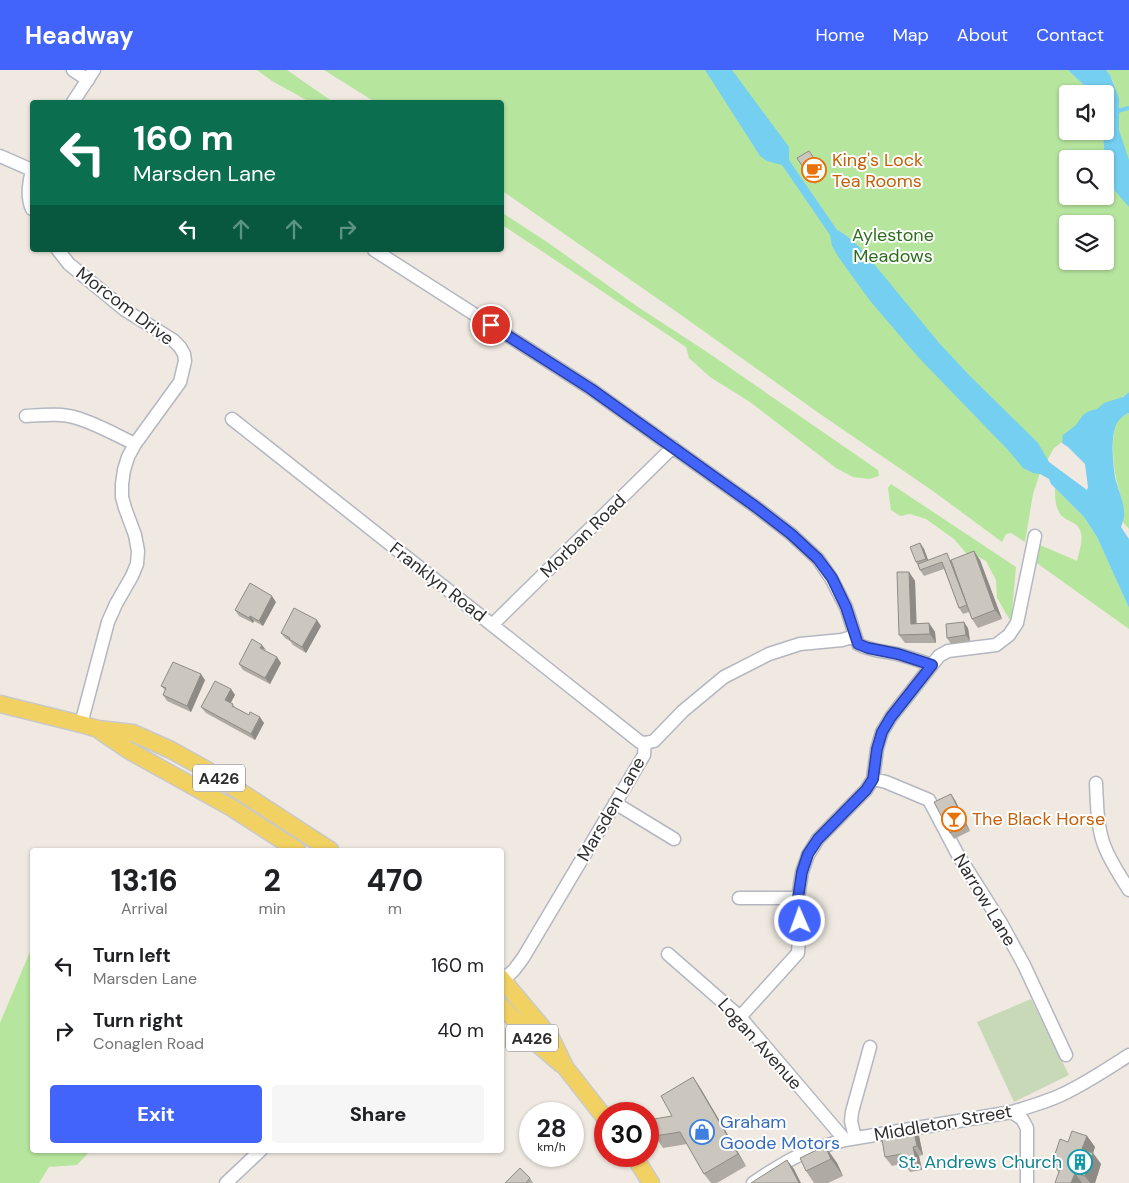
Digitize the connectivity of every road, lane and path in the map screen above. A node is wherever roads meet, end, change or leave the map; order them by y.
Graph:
1 (73, 70) edge
2 (91, 75) edge
3 (74, 100) edge
4 (0, 156) edge
5 (30, 169) edge
6 (30, 184) edge
7 (30, 204) edge
8 (60, 252) edge
9 (377, 252) edge
10 (26, 416) dead end
11 (232, 419) dead end
12 (135, 444) junction
13 (673, 447) junction
14 (1035, 536) dead end
15 (492, 625) junction
16 (855, 636) junction
17 (932, 665) junction
18 (0, 704) edge
19 (81, 724) junction
20 (98, 729) junction
21 (134, 733) junction
22 (645, 743) junction
23 (128, 750) junction
24 (873, 779) junction
25 (1096, 783) dead end
26 (615, 803) junction
27 (674, 839) dead end
28 (294, 848) edge
29 (327, 848) edge
30 (1129, 890) edge
31 (739, 898) dead end
32 (798, 898) junction
33 (668, 954) dead end
34 (504, 978) edge
35 (504, 983) edge
36 (504, 1008) edge
37 (740, 1017) junction
38 (530, 1025) junction
39 (870, 1047) dead end
40 (1066, 1055) dead end
41 (1129, 1055) edge
42 (594, 1104) edge
43 (1012, 1112) junction
44 (850, 1139) junction
45 (258, 1153) edge
46 (641, 1167) edge
47 (226, 1183) edge
48 (651, 1183) edge
49 (753, 1183) edge
50 (1027, 1183) edge

1 - 2 street
2 - 3 street
4 - 5 street
6 - 7 street
8 - 12 street, Morcom Drive
9 - 13 street
10 - 12 street
11 - 15 street, Franklyn Road
12 - 19 street, Morcom Drive
13 - 15 street, Morban Road
13 - 16 street
14 - 17 street
15 - 22 street, Franklyn Road
16 - 17 street
16 - 22 street, Marsden Lane
17 - 24 street
18 - 19 main road, A426
19 - 20 main road, A426
20 - 21 main road, A426
20 - 23 main road, A426
21 - 23 main road
21 - 29 main road, A426
22 - 26 street, Marsden Lane
23 - 28 main road, A426
24 - 32 street
24 - 40 street, Narrow Lane
25 - 30 street
26 - 27 street
26 - 34 street, Marsden Lane
31 - 32 street
32 - 37 street
33 - 37 street, Logan Avenue
35 - 38 main road, A426
36 - 38 main road, A426
37 - 44 street, Logan Avenue
38 - 42 main road, A426
39 - 44 street
41 - 43 street, Middleton Street
43 - 44 street, Middleton Street
43 - 50 street
44 - 49 street, Middleton Street
45 - 47 street
46 - 48 main road

